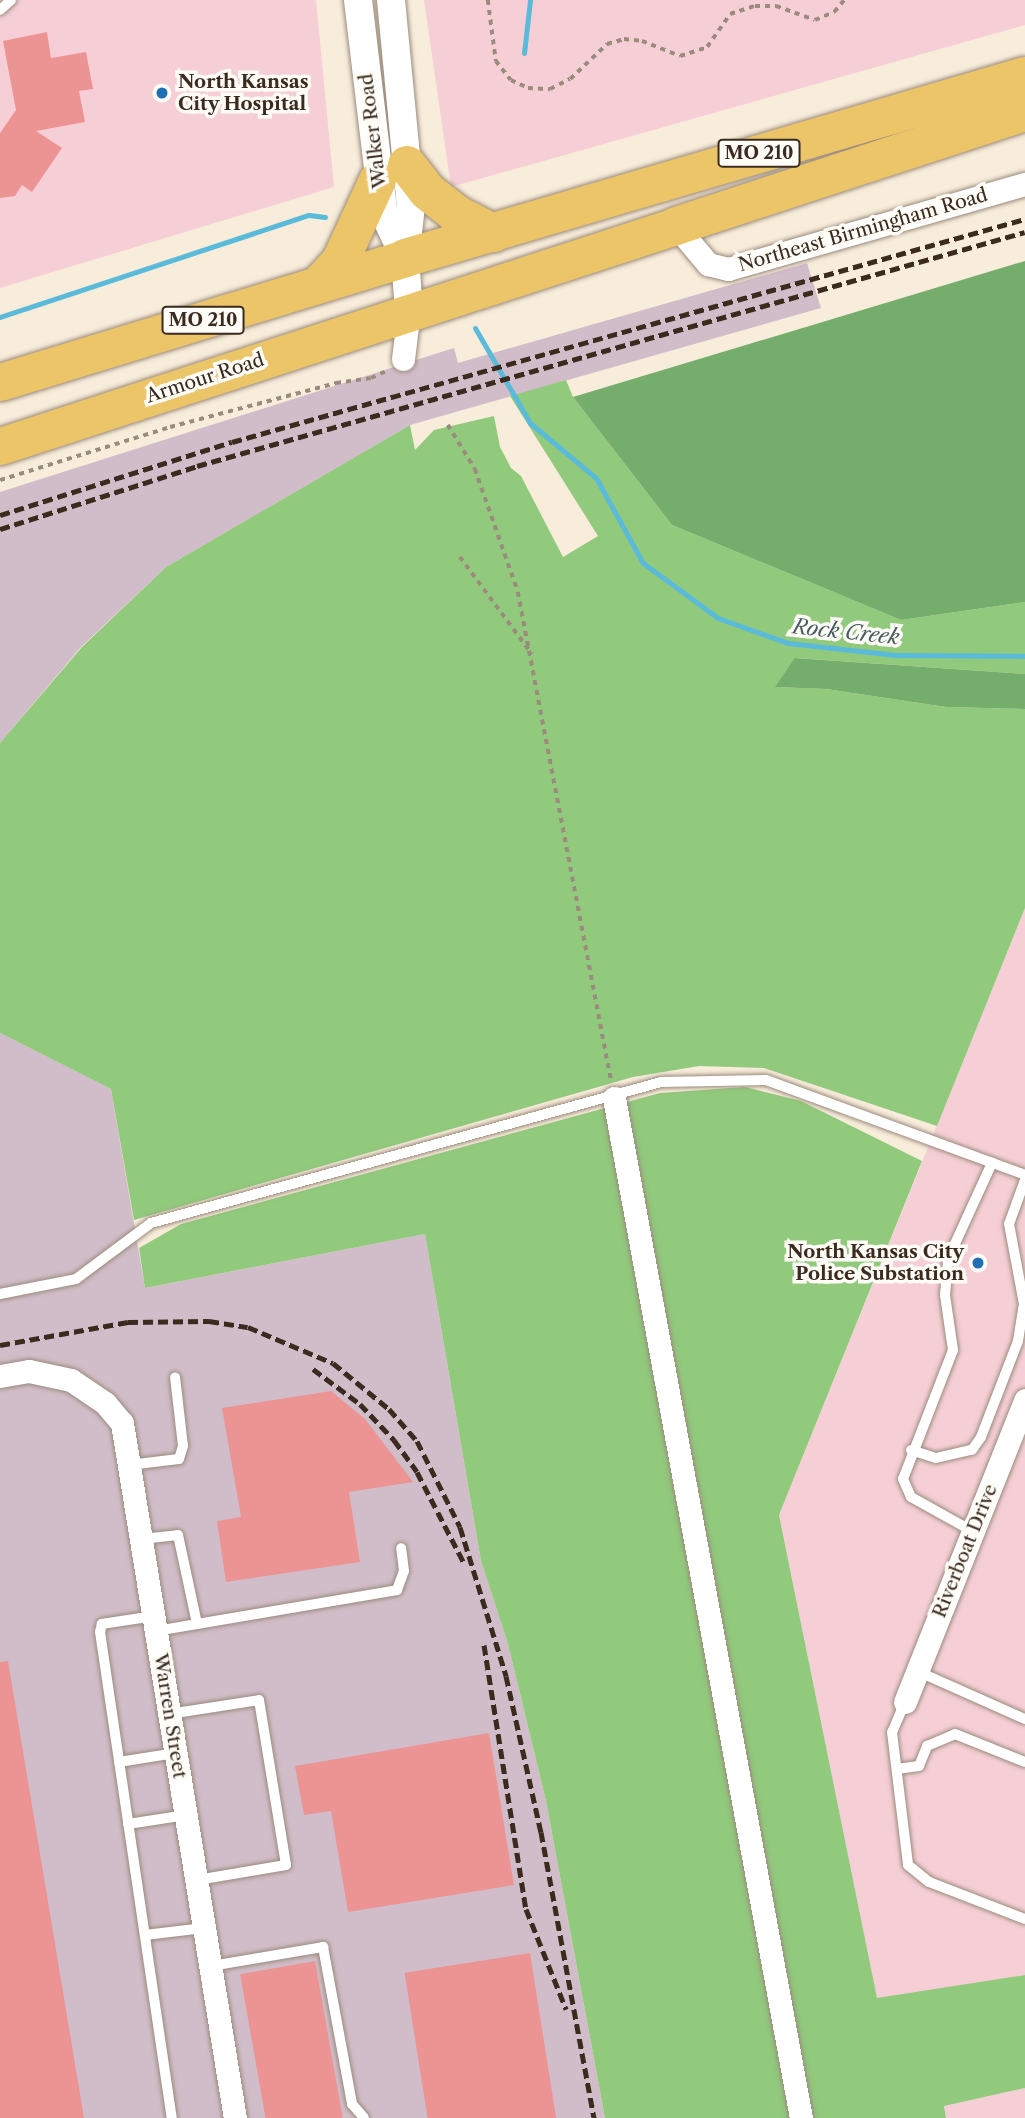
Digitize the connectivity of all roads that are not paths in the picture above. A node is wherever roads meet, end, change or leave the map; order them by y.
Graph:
1 (11, 0) edge
2 (391, 0) edge
3 (356, 7) edge
4 (0, 10) edge
5 (1025, 76) edge
6 (1025, 111) edge
7 (392, 173) junction
8 (1025, 184) edge
9 (676, 226) junction
10 (493, 233) junction
11 (405, 258) junction
12 (317, 285) junction
13 (409, 311) junction
14 (403, 359) road end
15 (0, 382) edge
16 (0, 446) edge
17 (614, 1098) junction
18 (992, 1163) junction
19 (1025, 1178) edge
20 (0, 1294) edge
21 (0, 1376) edge
22 (175, 1377) dead end
23 (1025, 1399) edge
24 (911, 1450) junction
25 (129, 1465) junction
26 (972, 1531) junction
27 (141, 1539) junction
28 (401, 1548) dead end
29 (155, 1623) junction
30 (197, 1624) junction
31 (917, 1671) junction
32 (905, 1702) joint
33 (169, 1714) junction
34 (1025, 1719) edge
35 (176, 1753) junction
36 (119, 1762) junction
37 (1025, 1762) edge
38 (897, 1769) junction
39 (186, 1815) junction
40 (128, 1824) junction
41 (197, 1881) junction
42 (1025, 1919) edge
43 (204, 1928) junction
44 (145, 1935) junction
45 (211, 1966) junction
46 (172, 2118) edge
47 (235, 2118) edge
48 (364, 2118) edge
49 (801, 2118) edge

1 - 4 lane
2 - 7 street, Walker Road
3 - 7 street, Walker Road
5 - 10 highway, MO 210
6 - 9 highway, MO 210
7 - 10 highway
7 - 11 street, Walker Road
7 - 12 highway
8 - 9 street, Northeast Birmingham Road
9 - 13 highway, MO 210
10 - 11 highway, MO 210
11 - 12 highway, MO 210
11 - 13 street, Walker Road
12 - 15 highway, MO 210
13 - 14 street
13 - 16 highway, Armour Road / MO 210
17 - 18 lane
17 - 20 lane
17 - 49 street
18 - 19 lane
18 - 24 lane
19 - 24 lane
21 - 25 street, Warren Street
22 - 25 lane
23 - 26 street, Riverboat Drive
24 - 26 lane
25 - 27 street, Warren Street
26 - 31 street, Riverboat Drive
27 - 29 street, Warren Street
27 - 30 lane
28 - 30 lane
29 - 30 lane
29 - 33 street, Warren Street
29 - 36 lane
31 - 32 street, Riverboat Drive
31 - 34 lane
32 - 38 lane
33 - 35 street, Warren Street
33 - 41 lane
35 - 36 lane
35 - 39 street, Warren Street
36 - 40 lane
37 - 38 lane
38 - 42 lane
39 - 40 lane
39 - 41 street, Warren Street
40 - 44 lane
41 - 43 street, Warren Street
43 - 44 lane
43 - 45 street, Warren Street
44 - 46 lane
45 - 47 street, Warren Street
45 - 48 lane

